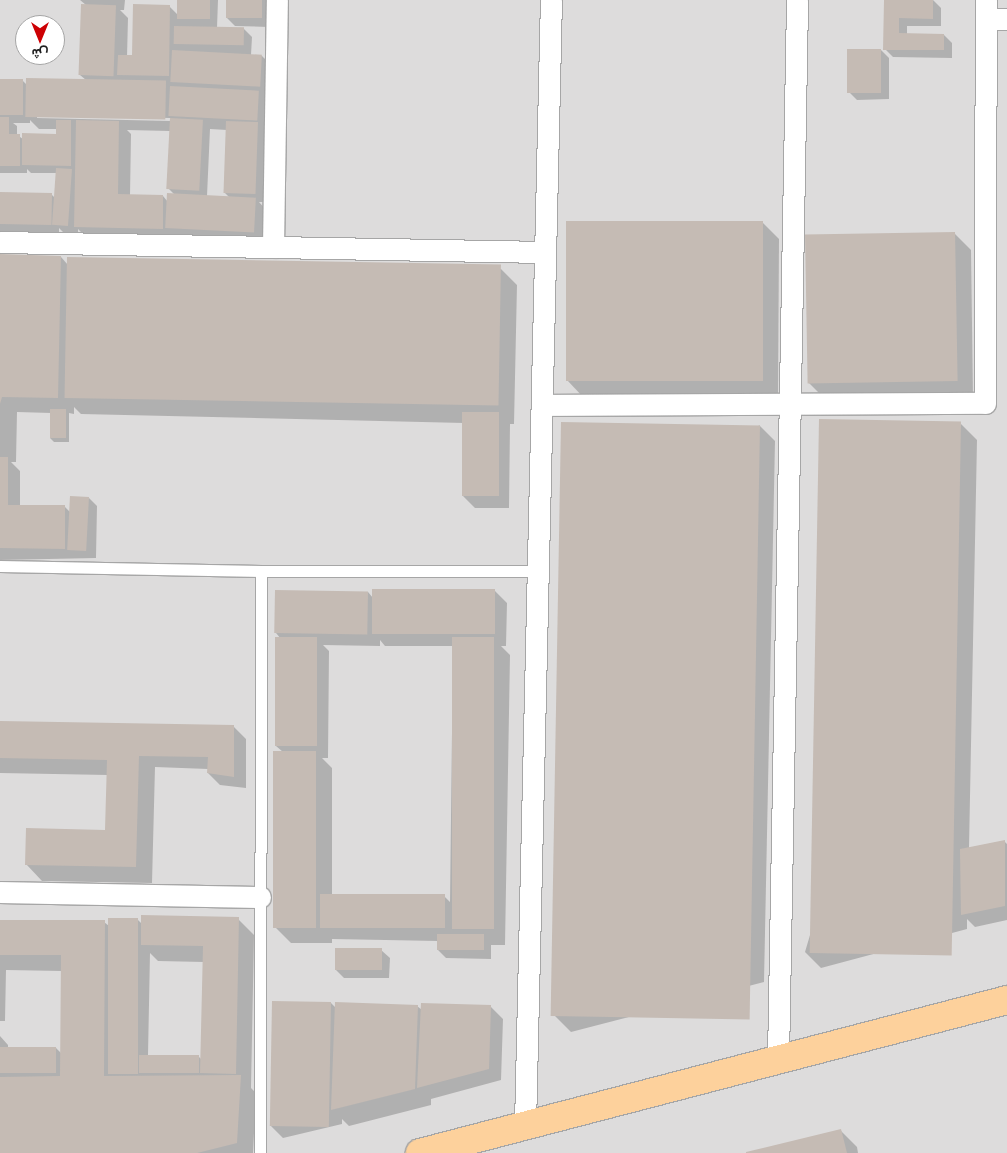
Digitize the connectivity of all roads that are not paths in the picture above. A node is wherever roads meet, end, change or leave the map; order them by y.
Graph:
1 (277, 0) edge
2 (551, 0) edge
3 (797, 0) edge
4 (986, 10) edge
5 (1007, 19) edge
6 (0, 242) edge
7 (273, 247) junction
8 (545, 252) junction
9 (790, 404) junction
10 (542, 405) junction
11 (0, 566) edge
12 (261, 571) junction
13 (538, 571) junction
14 (0, 892) edge
15 (260, 897) junction
16 (1007, 1000) edge
17 (778, 1059) junction
18 (525, 1126) junction
19 (260, 1153) edge
20 (420, 1153) edge

1 - 7 street
2 - 8 street
3 - 9 street
4 - 5 street
4 - 9 street
6 - 7 street
7 - 8 street
8 - 10 street
9 - 10 street
9 - 17 street
10 - 13 street
11 - 12 lane
12 - 13 lane
12 - 15 lane
13 - 18 street
14 - 15 street
15 - 19 lane
16 - 17 main road
17 - 18 main road
18 - 20 main road

